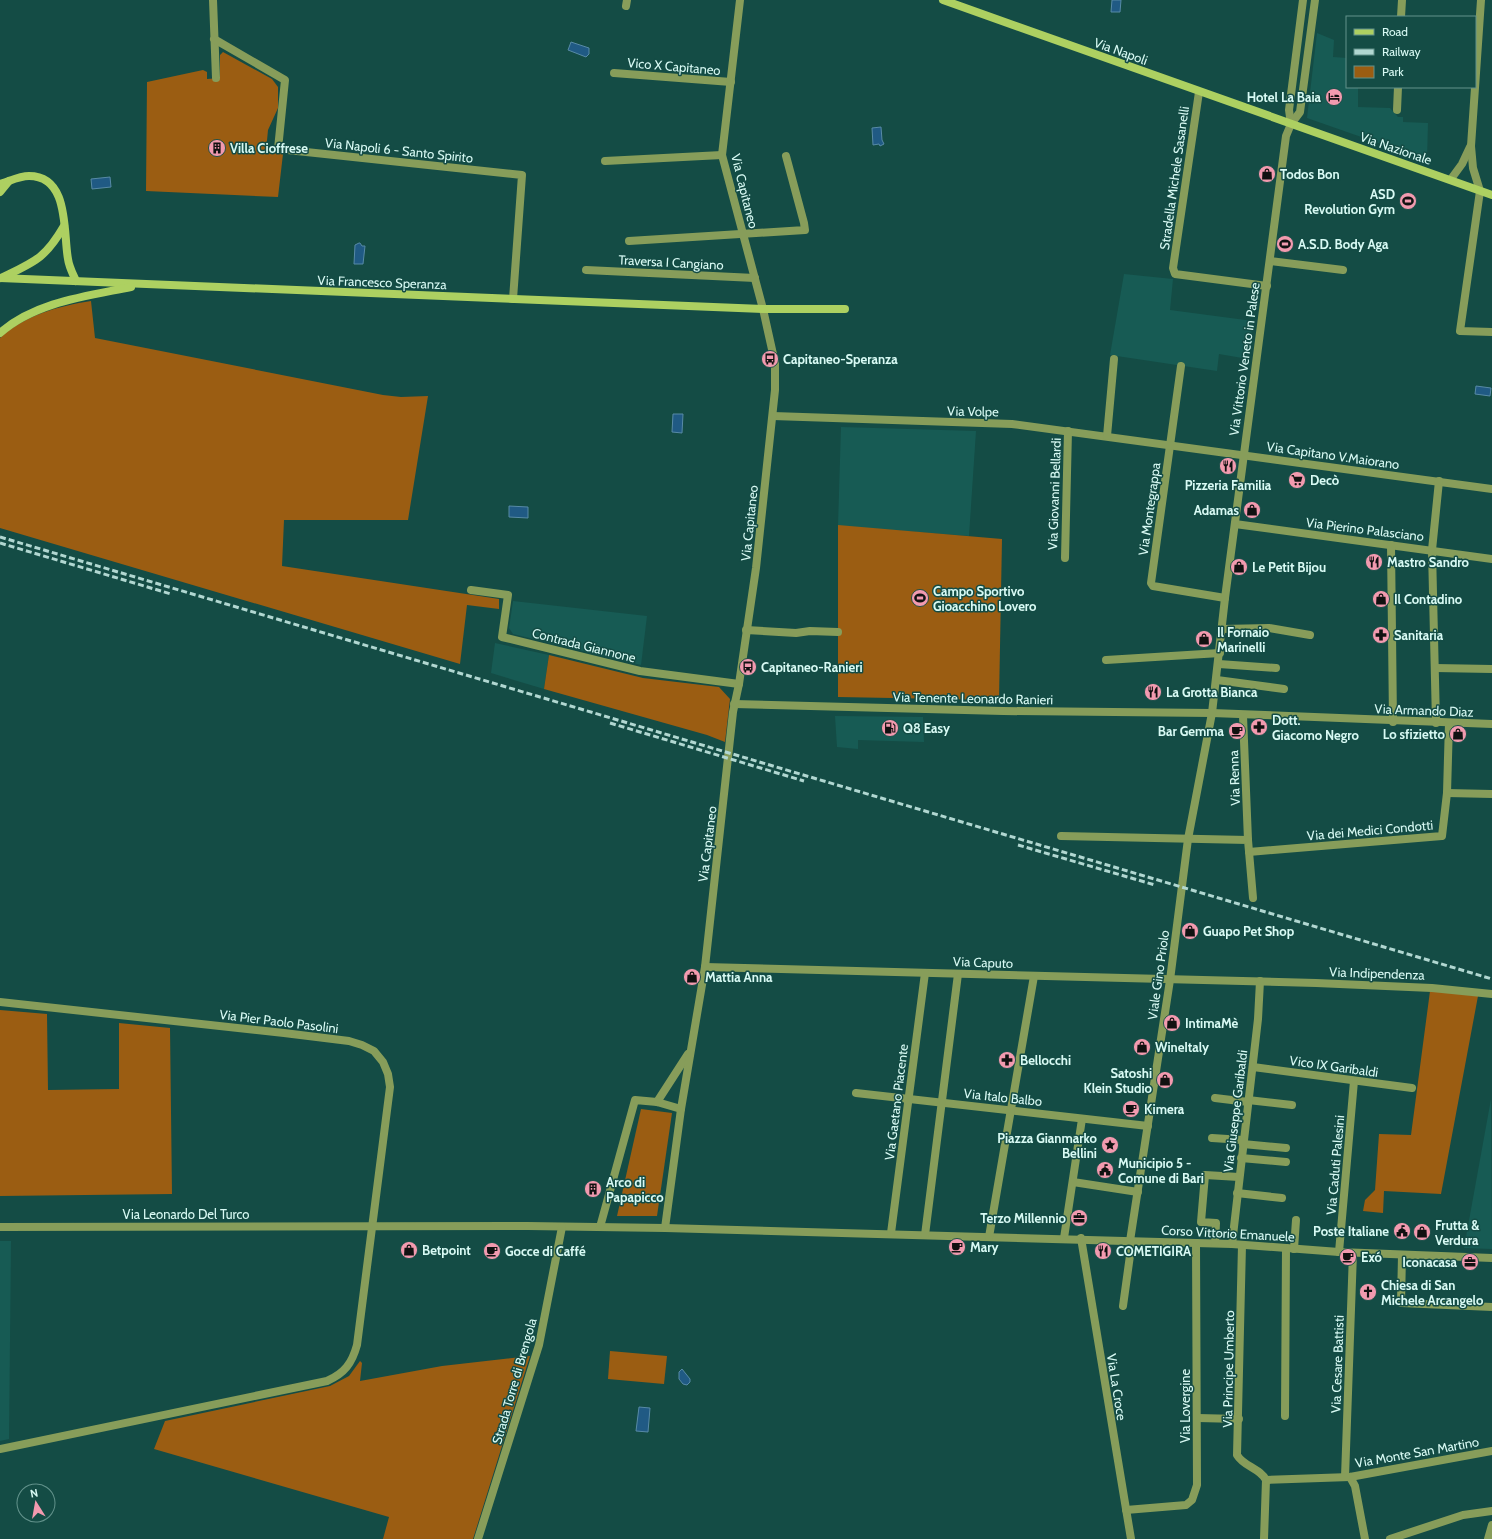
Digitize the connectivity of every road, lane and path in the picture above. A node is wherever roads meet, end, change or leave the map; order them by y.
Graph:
1 (212, 0) edge
2 (740, 0) edge
3 (943, 0) edge
4 (1303, 0) edge
5 (1315, 0) edge
6 (1402, 0) edge
7 (1481, 0) edge
8 (1401, 16) edge
9 (214, 39) junction
10 (614, 73) dead end
11 (1476, 73) edge
12 (216, 78) dead end
13 (731, 82) junction
14 (1398, 88) edge
15 (1475, 88) edge
16 (1199, 92) junction
17 (1397, 110) dead end
18 (1291, 124) junction
19 (1471, 146) junction
20 (722, 155) junction
21 (786, 156) dead end
22 (605, 161) dead end
23 (1451, 179) junction
24 (10, 181) junction
25 (0, 184) edge
26 (1480, 191) junction
27 (0, 192) edge
28 (1492, 195) edge
29 (64, 226) junction
30 (743, 235) junction
31 (629, 241) dead end
32 (1270, 261) junction
33 (586, 270) dead end
34 (1343, 270) dead end
35 (0, 278) edge
36 (755, 278) junction
37 (76, 281) junction
38 (143, 284) junction
39 (1267, 286) junction
40 (513, 299) junction
41 (763, 309) junction
42 (845, 309) dead end
43 (1492, 332) edge
44 (0, 333) edge
45 (1114, 359) dead end
46 (1181, 366) dead end
47 (773, 416) junction
48 (1068, 431) junction
49 (1107, 436) junction
50 (1171, 445) junction
51 (1244, 455) junction
52 (1439, 481) junction
53 (1492, 488) edge
54 (1235, 524) junction
55 (1391, 545) junction
56 (1432, 550) junction
57 (1065, 558) dead end
58 (1492, 559) edge
59 (471, 590) dead end
60 (1225, 598) junction
61 (1222, 629) junction
62 (746, 630) junction
63 (838, 632) dead end
64 (1310, 635) dead end
65 (1220, 653) junction
66 (1106, 660) dead end
67 (1219, 664) junction
68 (1276, 668) dead end
69 (1435, 668) junction
70 (1492, 669) edge
71 (1217, 680) junction
72 (739, 684) junction
73 (1284, 690) dead end
74 (734, 704) junction
75 (1212, 713) junction
76 (1243, 716) junction
77 (1393, 722) junction
78 (1436, 723) junction
79 (1449, 723) junction
80 (1492, 724) edge
81 (1447, 793) junction
82 (1492, 794) edge
83 (1061, 836) dead end
84 (1188, 839) junction
85 (1248, 840) junction
86 (1249, 852) junction
87 (1253, 898) dead end
88 (705, 967) junction
89 (925, 973) junction
90 (958, 974) junction
91 (1034, 976) junction
92 (1170, 980) junction
93 (1260, 981) junction
94 (1492, 994) edge
95 (0, 1002) edge
96 (690, 1052) junction
97 (1253, 1067) junction
98 (1354, 1081) junction
99 (1412, 1088) dead end
100 (856, 1093) dead end
101 (1215, 1098) dead end
102 (909, 1099) junction
103 (1248, 1101) junction
104 (657, 1102) junction
105 (942, 1103) junction
106 (1292, 1105) dead end
107 (681, 1109) junction
108 (1011, 1110) junction
109 (1082, 1119) junction
110 (1148, 1126) junction
111 (1212, 1138) dead end
112 (1243, 1142) junction
113 (1286, 1148) dead end
114 (1241, 1158) junction
115 (1286, 1162) dead end
116 (1239, 1177) junction
117 (1073, 1182) junction
118 (1138, 1192) junction
119 (1237, 1193) junction
120 (1282, 1198) dead end
121 (1296, 1220) dead end
122 (0, 1226) edge
123 (373, 1226) junction
124 (562, 1227) junction
125 (600, 1227) junction
126 (665, 1228) junction
127 (891, 1233) junction
128 (925, 1235) junction
129 (989, 1237) junction
130 (1064, 1238) junction
131 (1081, 1238) junction
132 (1131, 1241) junction
133 (1196, 1243) junction
134 (1215, 1243) junction
135 (1232, 1244) junction
136 (1242, 1245) junction
137 (1290, 1249) junction
138 (1340, 1252) junction
139 (1353, 1253) junction
140 (1402, 1255) junction
141 (1492, 1258) edge
142 (1123, 1306) dead end
143 (1492, 1307) edge
144 (1285, 1416) dead end
145 (1198, 1418) junction
146 (1239, 1419) junction
147 (0, 1449) edge
148 (1492, 1450) edge
149 (1348, 1477) junction
150 (1266, 1480) junction
151 (1126, 1510) junction
152 (1492, 1511) edge
153 (1492, 1525) edge
154 (478, 1539) edge
155 (1131, 1539) edge
156 (1264, 1539) edge
157 (1365, 1539) edge
158 (1390, 1539) edge
159 (1488, 1539) edge

1 - 9 street
2 - 13 street, Via Capitaneo
3 - 16 street, Via Napoli
4 - 18 street, Via Vittorio Veneto in Palese
5 - 18 street, Via Vittorio Veneto in Palese
6 - 8 street
7 - 11 street
9 - 12 street
9 - 40 street, Via Napoli 6 - Santo Spirito
10 - 13 street, Vico X Capitaneo
13 - 20 street, Via Capitaneo
14 - 17 street
15 - 19 street
16 - 18 street, Via Napoli
16 - 39 street, Stradella Michele Sasanelli
18 - 23 street, Via Nazionale
18 - 32 street, Via Vittorio Veneto in Palese
19 - 23 street
19 - 26 street
20 - 22 street
20 - 30 street, Via Capitaneo
21 - 30 street
23 - 26 street, Via Nazionale
24 - 25 street
24 - 27 street
24 - 29 street
26 - 28 street, Via Nazionale
26 - 43 street
29 - 35 street
29 - 37 street
30 - 31 street
30 - 36 street, Via Capitaneo
32 - 34 street
32 - 39 street, Via Vittorio Veneto in Palese
33 - 36 street, Traversa I Cangiano
35 - 37 street, Via Francesco Speranza
36 - 41 street, Via Capitaneo
37 - 38 street, Via Francesco Speranza
38 - 40 street, Via Francesco Speranza
38 - 44 street
39 - 51 street, Via Vittorio Veneto in Palese
40 - 41 street, Via Francesco Speranza
41 - 42 street, Via Francesco Speranza
41 - 47 street, Via Capitaneo
45 - 49 street
46 - 50 street, Via Montegrappa
47 - 48 street, Via Volpe
47 - 62 street, Via Capitaneo
48 - 49 street, Via Volpe
48 - 57 street, Via Giovanni Bellardi
49 - 50 street, Via Volpe
50 - 51 street, Via Capitano V.Maiorano
50 - 60 street, Via Montegrappa
51 - 52 street, Via Capitano V.Maiorano
51 - 54 street, Via Vittorio Veneto in Palese
52 - 53 street, Via Capitano V.Maiorano
52 - 56 street
54 - 55 street, Via Pierino Palasciano
54 - 60 street, Via Vittorio Veneto in Palese
55 - 56 street, Via Pierino Palasciano
55 - 77 street
56 - 58 street, Via Pierino Palasciano
56 - 69 street
59 - 72 street, Contrada Giannone
60 - 61 street, Via Vittorio Veneto in Palese
61 - 64 street
61 - 65 street, Via Vittorio Veneto in Palese
62 - 63 street
62 - 72 street, Via Capitaneo
65 - 66 street
65 - 67 street, Viale Gino Priolo
67 - 68 street
67 - 71 street, Viale Gino Priolo
69 - 70 street
69 - 78 street
71 - 73 street
71 - 75 street, Viale Gino Priolo
72 - 74 street, Via Capitaneo
74 - 75 street, Via Tenente Leonardo Ranieri
74 - 88 street, Via Capitaneo
75 - 76 street, Via Armando Diaz
75 - 84 street, Viale Gino Priolo
76 - 77 street, Via Armando Diaz
76 - 85 street, Via Renna
77 - 78 street, Via Armando Diaz
78 - 79 street, Via Armando Diaz
79 - 80 street, Via Armando Diaz
79 - 81 street, Via dei Medici Condotti
81 - 82 street
81 - 86 street, Via dei Medici Condotti
83 - 84 street
84 - 85 street
84 - 92 street, Viale Gino Priolo
85 - 86 street, Via Renna
86 - 87 street, Via Renna
88 - 89 street, Via Caputo
88 - 96 street, Via Capitaneo
89 - 90 street, Via Caputo
89 - 102 street, Via Gaetano Piacente
90 - 91 street, Via Caputo
90 - 105 street
91 - 92 street, Via Caputo
91 - 108 street
92 - 93 street, Via Caputo
92 - 110 street, Viale Gino Priolo
93 - 94 street, Via Indipendenza
93 - 97 street, Via Giuseppe Garibaldi
95 - 123 street, Via Pier Paolo Pasolini
96 - 104 street
96 - 107 street, Via Capitaneo
97 - 98 street, Vico IX Garibaldi
97 - 103 street, Via Giuseppe Garibaldi
98 - 99 street, Vico IX Garibaldi
98 - 138 street, Via Caduti Palesini
100 - 102 street, Via Italo Balbo
101 - 103 street
102 - 105 street, Via Italo Balbo
102 - 127 street, Via Gaetano Piacente
103 - 106 street
103 - 112 street, Via Giuseppe Garibaldi
104 - 107 street
104 - 125 street
105 - 108 street, Via Italo Balbo
105 - 128 street
107 - 126 street, Via Capitaneo
108 - 109 street, Via Italo Balbo
108 - 129 street
109 - 110 street, Via Italo Balbo
109 - 117 street
110 - 118 street, Viale Gino Priolo
111 - 112 street
112 - 113 street
112 - 114 street, Via Giuseppe Garibaldi
114 - 115 street
114 - 116 street, Via Giuseppe Garibaldi
116 - 119 street, Via Giuseppe Garibaldi
116 - 134 street
117 - 118 street
117 - 130 street
118 - 132 street, Viale Gino Priolo
119 - 120 street
119 - 135 street, Via Giuseppe Garibaldi
121 - 137 street
122 - 123 street, Via Leonardo Del Turco
123 - 124 street, Via Leonardo Del Turco
123 - 147 street, Via Pier Paolo Pasolini
124 - 125 street, Via Leonardo Del Turco
124 - 154 street, Strada Torre di Brengola
125 - 126 street, Via Leonardo Del Turco
126 - 127 street, Corso Vittorio Emanuele
127 - 128 street, Corso Vittorio Emanuele
128 - 129 street, Corso Vittorio Emanuele
129 - 130 street, Corso Vittorio Emanuele
130 - 131 street, Corso Vittorio Emanuele
131 - 132 street, Corso Vittorio Emanuele
131 - 151 street, Via La Croce
132 - 133 street, Corso Vittorio Emanuele
132 - 142 street, Viale Gino Priolo
133 - 134 street, Corso Vittorio Emanuele
133 - 145 street, Via Lovergine
134 - 135 street, Corso Vittorio Emanuele
135 - 136 street, Corso Vittorio Emanuele
136 - 137 street, Corso Vittorio Emanuele
136 - 146 street, Via Principe Umberto
137 - 138 street, Corso Vittorio Emanuele
137 - 144 street
138 - 139 street, Corso Vittorio Emanuele
139 - 140 street, Corso Vittorio Emanuele
139 - 149 street, Via Cesare Battisti
140 - 141 street, Corso Vittorio Emanuele
140 - 143 street
145 - 146 street
145 - 151 street, Via Lovergine
146 - 150 street, Via Principe Umberto
148 - 149 street, Via Monte San Martino
149 - 150 street, Via Monte San Martino
149 - 157 street, Via Cesare Battisti
150 - 156 street
151 - 155 street, Via La Croce
152 - 158 street
153 - 159 street

